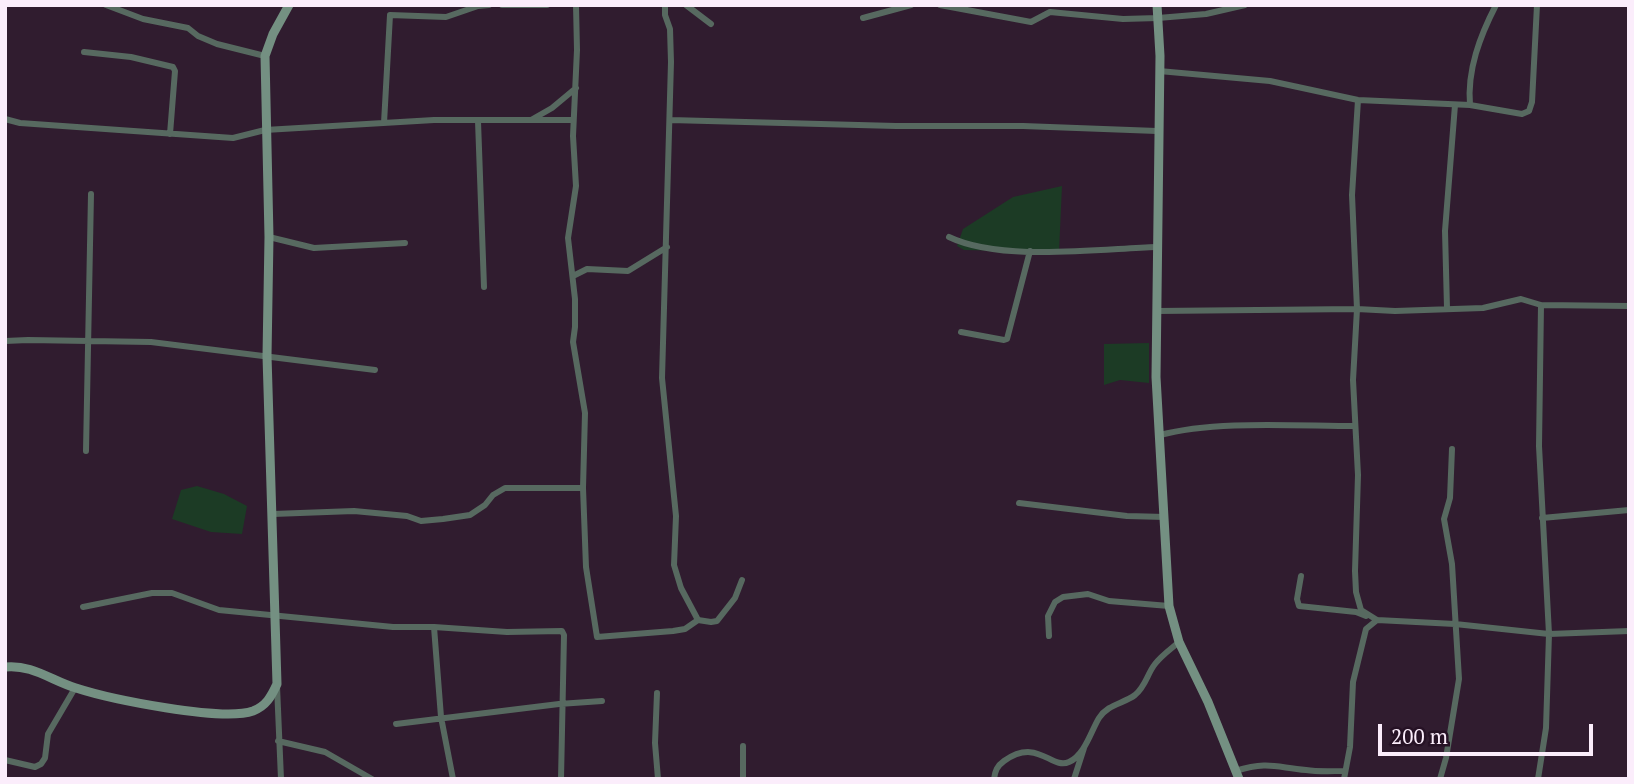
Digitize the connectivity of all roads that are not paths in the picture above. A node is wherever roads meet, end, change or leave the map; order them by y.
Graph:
1 (106, 5) edge
2 (489, 5) edge
3 (502, 5) edge
4 (547, 5) edge
5 (576, 5) edge
6 (665, 5) edge
7 (686, 5) edge
8 (911, 5) edge
9 (940, 5) edge
10 (1157, 5) edge
11 (1245, 5) edge
12 (1496, 5) edge
13 (1537, 5) edge
14 (287, 6) edge
15 (863, 18) dead end
16 (1158, 18) junction
17 (711, 24) dead end
18 (84, 52) dead end
19 (265, 56) junction
20 (1159, 71) junction
21 (576, 88) junction
22 (1358, 100) junction
23 (1455, 105) junction
24 (1470, 105) junction
25 (5, 119) edge
26 (531, 120) junction
27 (573, 120) junction
28 (670, 120) junction
29 (478, 121) junction
30 (384, 123) junction
31 (265, 130) junction
32 (1157, 131) junction
33 (170, 134) junction
34 (91, 194) dead end
35 (269, 237) junction
36 (949, 237) dead end
37 (405, 243) dead end
38 (667, 247) junction
39 (1156, 247) junction
40 (1030, 251) junction
41 (573, 276) junction
42 (484, 287) dead end
43 (1541, 305) junction
44 (1629, 306) edge
45 (1357, 309) junction
46 (1447, 309) junction
47 (1157, 311) junction
48 (961, 332) dead end
49 (89, 342) junction
50 (6, 344) edge
51 (267, 356) junction
52 (375, 370) dead end
53 (1355, 425) junction
54 (1160, 435) junction
55 (1452, 449) dead end
56 (86, 450) dead end
57 (583, 488) junction
58 (1019, 503) dead end
59 (1629, 510) edge
60 (273, 514) junction
61 (1165, 517) junction
62 (1542, 518) junction
63 (1301, 576) dead end
64 (742, 580) dead end
65 (1169, 606) junction
66 (83, 607) dead end
67 (276, 616) junction
68 (698, 620) junction
69 (1377, 620) junction
70 (1455, 624) junction
71 (434, 626) junction
72 (1629, 631) edge
73 (1549, 634) junction
74 (1049, 636) dead end
75 (1179, 642) junction
76 (5, 667) edge
77 (277, 684) junction
78 (75, 688) junction
79 (657, 693) dead end
80 (602, 701) dead end
81 (562, 704) junction
82 (441, 717) junction
83 (396, 724) dead end
84 (278, 741) junction
85 (743, 746) dead end
86 (1084, 746) junction
87 (5, 760) edge
88 (1237, 775) edge
89 (1345, 776) edge
90 (281, 779) edge
91 (372, 779) edge
92 (453, 779) edge
93 (561, 779) edge
94 (658, 779) edge
95 (743, 779) edge
96 (994, 779) edge
97 (1074, 779) edge
98 (1354, 779) edge
99 (1440, 779) edge
100 (1538, 779) edge

1 - 19 street
2 - 30 street
3 - 4 street
5 - 21 street
6 - 28 street
7 - 17 street
8 - 15 street
9 - 16 street
10 - 16 main road
11 - 16 street
12 - 24 street
13 - 24 street
14 - 19 main road
16 - 20 main road
18 - 33 street
19 - 31 main road
20 - 22 street
20 - 32 main road
21 - 26 street
21 - 27 street
22 - 23 street
22 - 45 street
23 - 24 street
23 - 46 street
25 - 33 street
26 - 27 street
26 - 29 street
27 - 41 street
28 - 32 street
28 - 38 street
29 - 30 street
29 - 42 street
30 - 31 street
31 - 33 street
31 - 35 main road
32 - 39 main road
34 - 49 street
35 - 37 street
35 - 51 main road
36 - 40 street
38 - 41 street
38 - 68 street
39 - 40 street
39 - 47 main road
40 - 48 street
41 - 57 street
43 - 44 street
43 - 46 street
43 - 62 street
45 - 46 street
45 - 47 street
45 - 53 street
47 - 54 main road
49 - 50 street
49 - 51 street
49 - 56 street
51 - 52 street
51 - 60 main road
53 - 54 street
53 - 69 street
54 - 61 main road
55 - 70 street
57 - 60 street
57 - 68 street
58 - 61 street
59 - 62 street
60 - 67 main road
61 - 65 main road
62 - 73 street
63 - 69 street
64 - 68 street
65 - 74 street
65 - 75 main road
66 - 67 street
67 - 71 street
67 - 77 main road
69 - 70 street
69 - 89 street
70 - 73 street
70 - 99 street
71 - 81 street
71 - 82 street
72 - 73 street
73 - 100 street
75 - 86 street
75 - 88 main road
76 - 78 main road
77 - 78 main road
77 - 84 street
78 - 87 street
79 - 94 street
80 - 81 street
81 - 82 street
81 - 93 street
82 - 83 street
82 - 92 street
84 - 90 street
84 - 91 street
85 - 95 street
86 - 96 street
86 - 97 street
88 - 89 street
89 - 98 street

